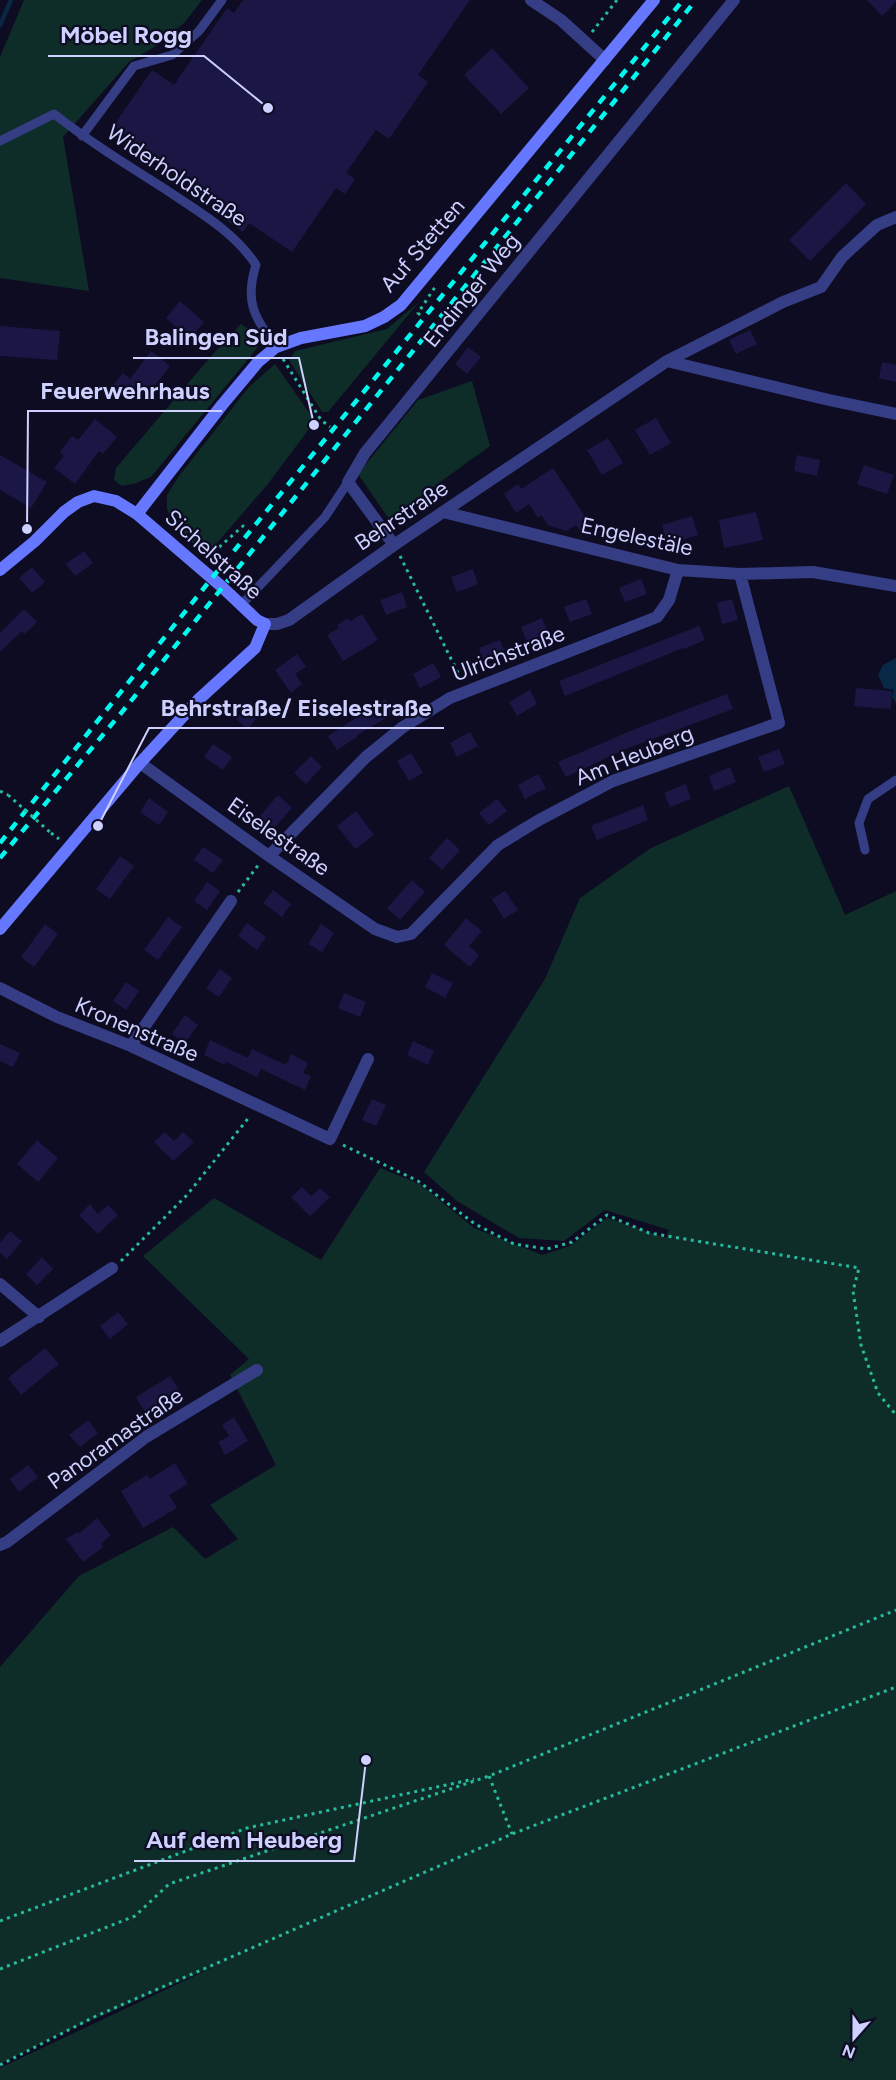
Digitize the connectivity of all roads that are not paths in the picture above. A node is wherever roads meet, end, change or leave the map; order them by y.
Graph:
1 (222, 0) edge
2 (531, 0) edge
3 (654, 0) edge
4 (734, 0) edge
5 (605, 60) junction
6 (82, 136) junction
7 (0, 141) edge
8 (896, 217) edge
9 (276, 347) junction
10 (668, 361) junction
11 (896, 414) edge
12 (348, 482) junction
13 (443, 512) junction
14 (137, 514) junction
15 (394, 545) junction
16 (1, 568) edge
17 (678, 570) junction
18 (740, 574) junction
19 (896, 586) edge
20 (241, 605) junction
21 (265, 624) junction
22 (140, 763) junction
23 (896, 780) edge
24 (865, 850) dead end
25 (269, 856) junction
26 (231, 901) road end
27 (0, 929) edge
28 (397, 937) joint
29 (0, 988) edge
30 (131, 1046) junction
31 (368, 1059) dead end
32 (112, 1268) road end
33 (0, 1284) edge
34 (39, 1317) junction
35 (0, 1341) edge
36 (257, 1370) dead end
37 (0, 1545) edge

1 - 6 lane
2 - 5 street
3 - 5 street, Auf Stetten
4 - 12 street, Endinger Weg
5 - 9 street, Auf Stetten
6 - 7 lane, Widerholdstraße
6 - 9 lane, Widerholdstraße
8 - 10 street, Behrstraße
9 - 14 street, Auf Stetten
10 - 11 street
10 - 13 street, Behrstraße
12 - 15 street
12 - 20 lane, Endinger Weg
13 - 15 street, Behrstraße
13 - 17 street, Engelestäle
14 - 16 street
14 - 20 street, Sichelstraße
15 - 21 street, Behrstraße
17 - 18 street, Engelestäle
17 - 25 street, Ulrichstraße
18 - 19 street, Engelestäle
18 - 28 street, Am Heuberg
20 - 21 street, Sichelstraße
21 - 22 street
22 - 25 street, Eiselestraße
22 - 27 street
23 - 24 lane
25 - 28 street, Eiselestraße
26 - 30 street
29 - 30 street, Kronenstraße
30 - 31 street, Kronenstraße
32 - 34 street
33 - 34 street
34 - 35 street
36 - 37 street, Panoramastraße

